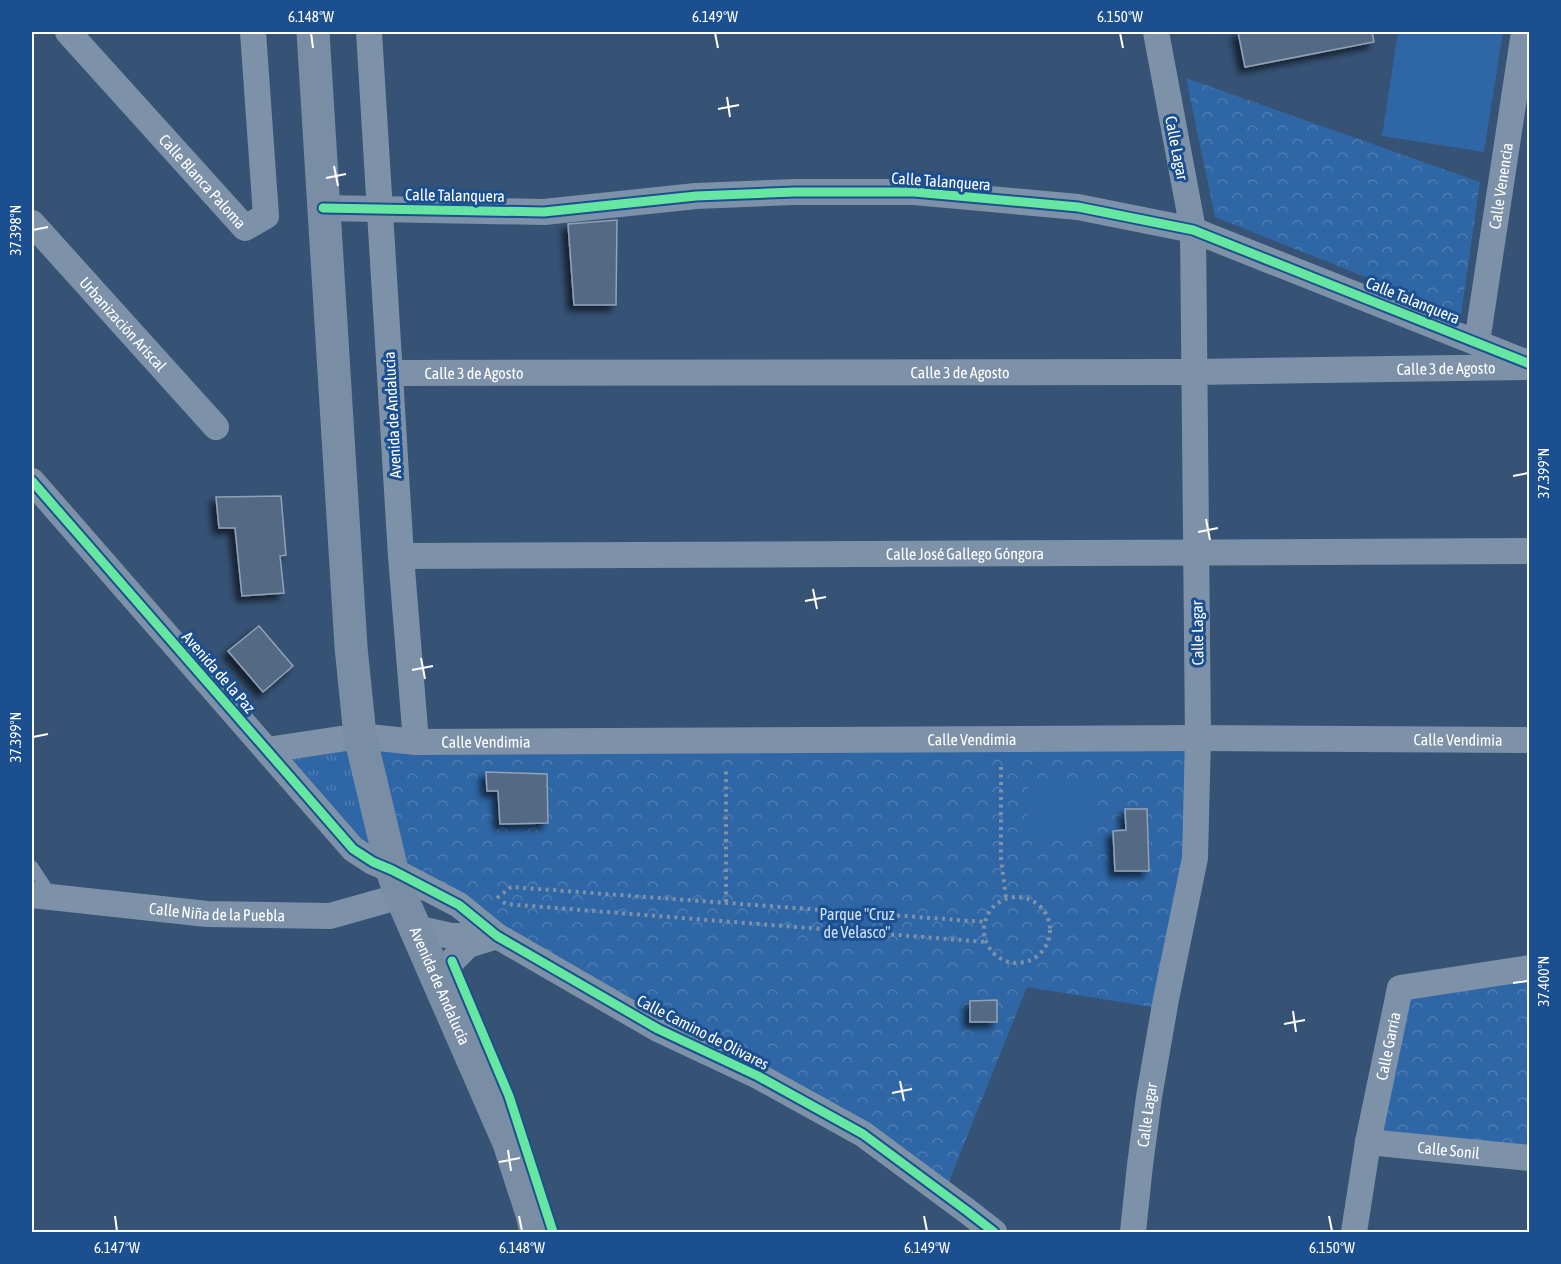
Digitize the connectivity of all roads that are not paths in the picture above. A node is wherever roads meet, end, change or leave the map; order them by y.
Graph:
1 (68, 32) edge
2 (252, 32) edge
3 (313, 32) edge
4 (369, 32) edge
5 (1156, 32) edge
6 (1524, 32) edge
7 (1518, 147) edge
8 (323, 208) junction
9 (380, 208) junction
10 (32, 223) edge
11 (1192, 230) junction
12 (1477, 342) junction
13 (1530, 365) edge
14 (1194, 372) junction
15 (390, 373) junction
16 (216, 427) dead end
17 (32, 482) edge
18 (1530, 551) edge
19 (1195, 553) junction
20 (400, 556) junction
21 (360, 736) junction
22 (1198, 738) junction
23 (1530, 740) edge
24 (416, 742) junction
25 (267, 750) junction
26 (32, 866) edge
27 (396, 883) junction
28 (42, 897) edge
29 (415, 928) junction
30 (497, 936) junction
31 (1530, 968) edge
32 (442, 990) junction
33 (1368, 1142) junction
34 (1530, 1158) edge
35 (536, 1233) edge
36 (994, 1233) edge
37 (1133, 1233) edge
38 (1354, 1233) edge

1 - 2 street, Calle Blanca Paloma
3 - 8 main road, Avenida de Andalucía
4 - 9 street, Avenida de Andalucía
5 - 11 street, Calle Lagar
6 - 7 street, Calle Venencia
7 - 12 street, Calle Venencia
8 - 9 street, Calle Talanquera
8 - 21 main road, Avenida de Andalucía
9 - 11 street, Calle Talanquera
9 - 15 street, Avenida de Andalucía
10 - 16 street, Urbanización Ariscal
11 - 12 street, Calle Talanquera
11 - 14 street, Calle Lagar
12 - 13 street, Calle Talanquera
13 - 14 street, Calle 3 de Agosto
14 - 15 street, Calle 3 de Agosto
14 - 19 street, Calle Lagar
15 - 20 street, Avenida de Andalucía
17 - 25 street, Avenida de la Paz
18 - 19 street, Calle José Gallego Góngora
19 - 20 street, Calle José Gallego Góngora
19 - 22 street, Calle Lagar
20 - 24 street, Avenida de Andalucía
21 - 24 street
21 - 25 street
21 - 27 main road, Avenida de Andalucía
22 - 23 street, Calle Vendimia
22 - 24 street, Calle Vendimia
22 - 37 street, Calle Lagar
25 - 27 street, Avenida de la Paz
26 - 28 lane
27 - 28 street, Calle Niña de la Puebla
27 - 29 main road, Avenida de Andalucía
27 - 30 street, Calle Camino de Olivares
29 - 30 street
29 - 32 main road, Avenida de Andalucía
30 - 32 street
30 - 36 street, Calle Camino de Olivares
31 - 33 street, Calle Garria
32 - 35 main road, Avenida de Andalucía
33 - 34 street, Calle Sonil
33 - 38 street, Calle Garria

